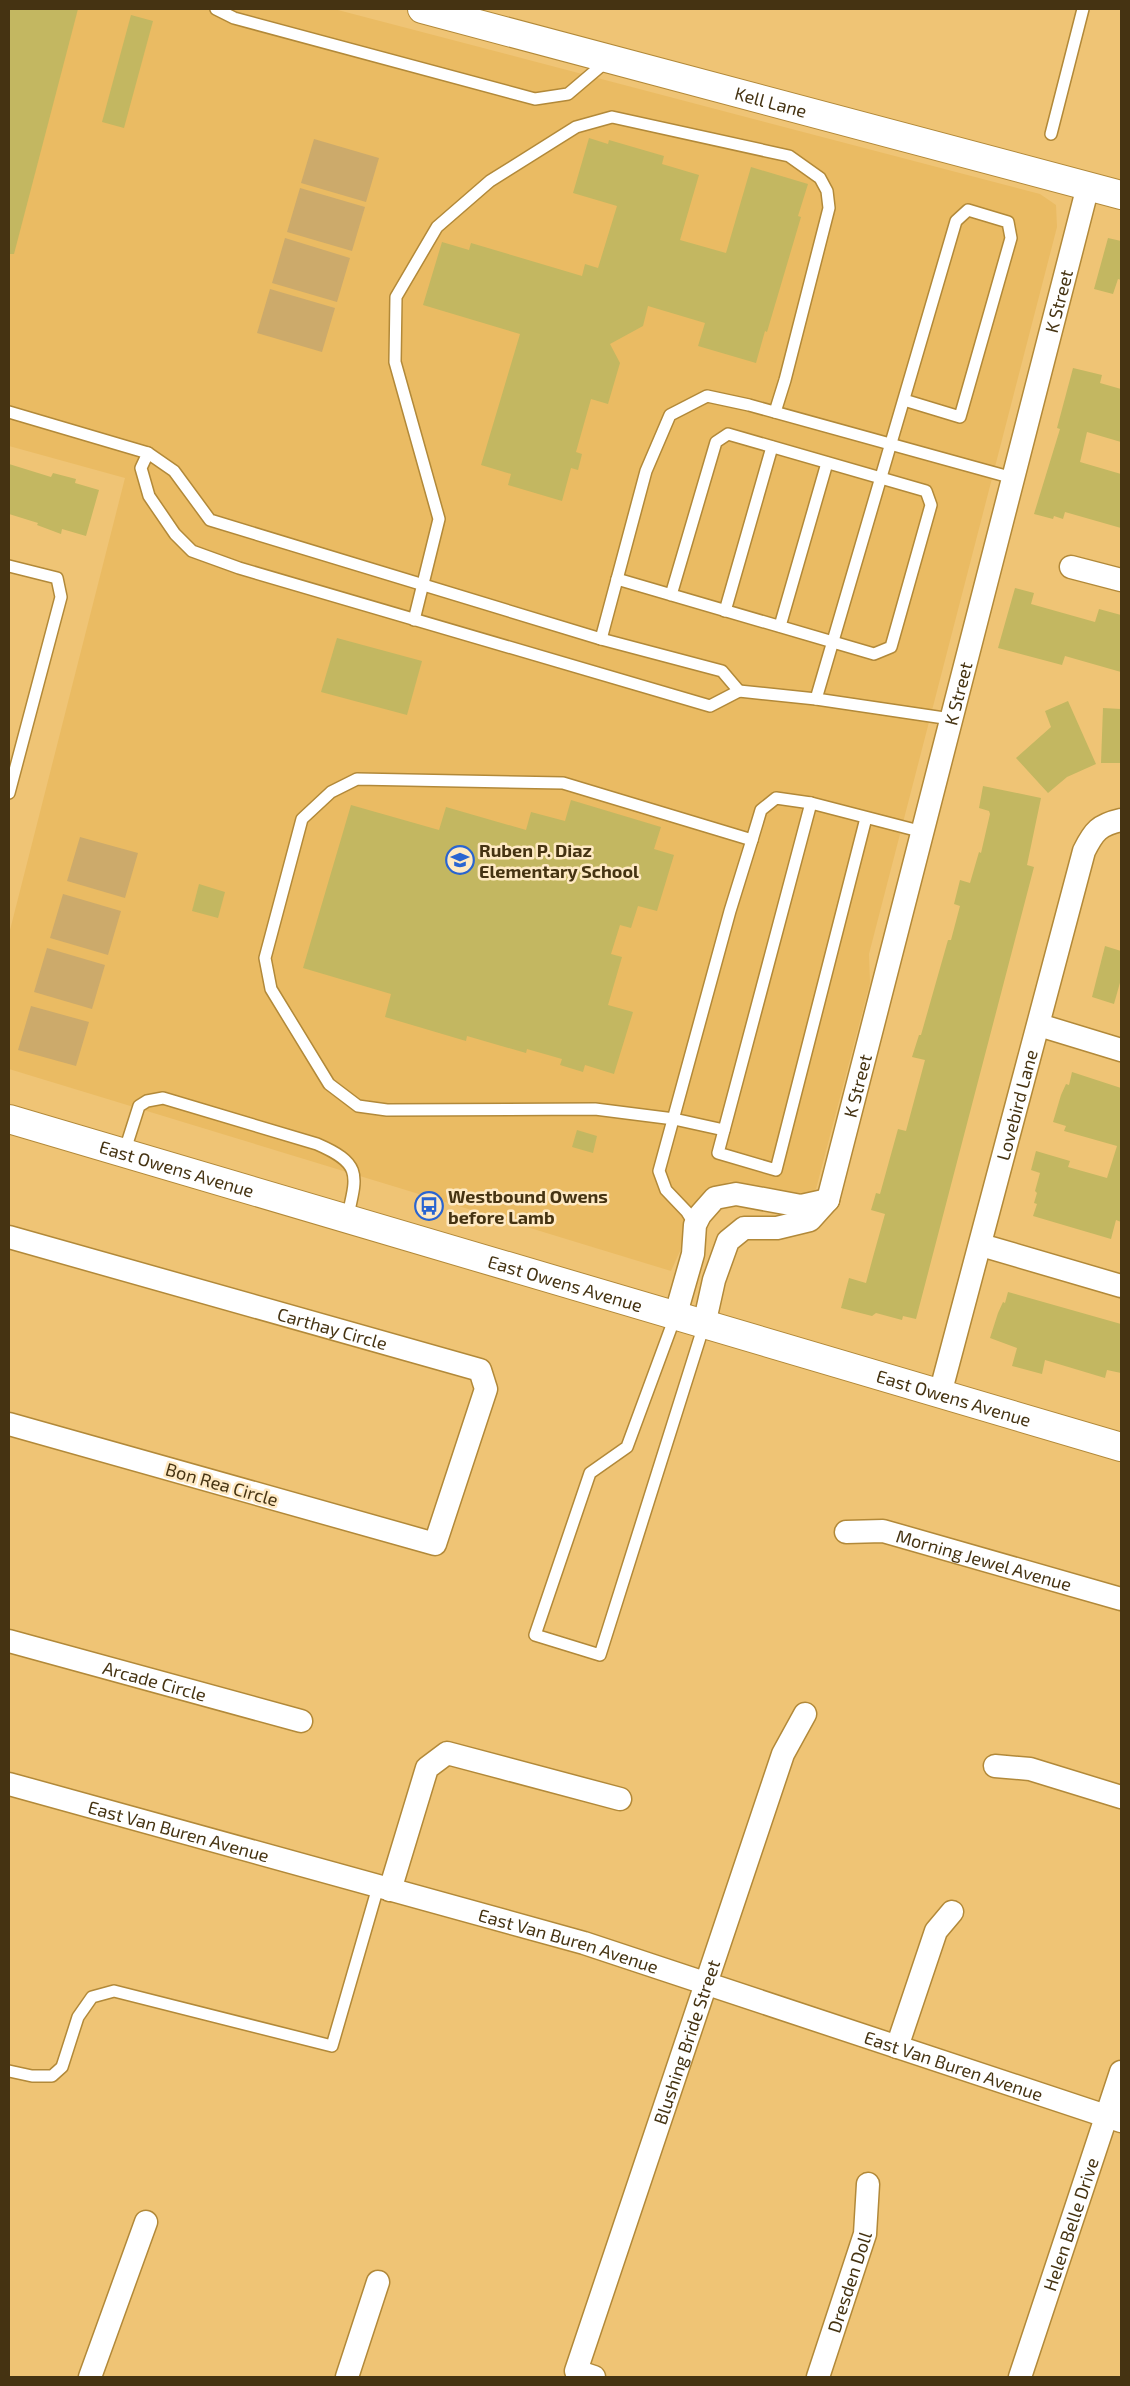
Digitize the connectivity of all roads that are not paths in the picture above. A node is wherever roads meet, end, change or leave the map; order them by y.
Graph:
1 (216, 9) edge
2 (422, 9) edge
3 (1083, 9) edge
4 (609, 59) junction
5 (1051, 134) dead end
6 (1088, 186) junction
7 (1121, 195) edge
8 (904, 400) junction
9 (9, 412) edge
10 (775, 412) junction
11 (891, 444) junction
12 (772, 447) junction
13 (148, 453) junction
14 (827, 463) junction
15 (881, 478) junction
16 (1013, 478) junction
17 (9, 566) edge
18 (1071, 567) dead end
19 (617, 579) junction
20 (1121, 580) edge
21 (424, 585) junction
22 (671, 595) junction
23 (725, 611) junction
24 (414, 620) junction
25 (780, 626) junction
26 (601, 639) junction
27 (833, 642) junction
28 (739, 691) junction
29 (816, 699) junction
30 (951, 719) junction
31 (9, 793) edge
32 (811, 803) junction
33 (866, 818) junction
34 (1113, 822) edge
35 (923, 832) junction
36 (752, 840) junction
37 (1038, 1026) junction
38 (1121, 1050) edge
39 (9, 1119) edge
40 (674, 1119) junction
41 (724, 1130) junction
42 (124, 1153) junction
43 (828, 1200) junction
44 (347, 1219) junction
45 (695, 1225) junction
46 (9, 1237) edge
47 (980, 1245) junction
48 (1121, 1286) edge
49 (675, 1317) junction
50 (704, 1325) junction
51 (940, 1394) junction
52 (9, 1424) edge
53 (1121, 1447) edge
54 (846, 1532) dead end
55 (434, 1544) joint
56 (1121, 1599) edge
57 (9, 1641) edge
58 (805, 1714) dead end
59 (301, 1721) dead end
60 (995, 1766) dead end
61 (9, 1784) edge
62 (1121, 1797) edge
63 (620, 1799) dead end
64 (384, 1889) junction
65 (952, 1912) dead end
66 (707, 1983) junction
67 (897, 2047) junction
68 (9, 2071) edge
69 (1121, 2072) edge
70 (1114, 2119) edge
71 (868, 2184) dead end
72 (146, 2222) dead end
73 (378, 2282) dead end
74 (585, 2374) edge
75 (90, 2377) edge
76 (346, 2377) edge
77 (818, 2377) edge
78 (1020, 2377) edge

1 - 4 lane
2 - 4 main road, Kell Lane
3 - 5 lane
4 - 6 main road, Kell Lane
6 - 7 main road, Kell Lane
6 - 16 street, K Street
8 - 8 lane
8 - 11 lane
9 - 13 lane
10 - 11 lane
10 - 19 lane
10 - 21 lane
11 - 15 lane
11 - 16 lane
12 - 14 lane
12 - 22 lane
12 - 23 lane
13 - 21 lane
13 - 24 lane
14 - 15 lane
14 - 25 lane
15 - 27 lane
15 - 27 lane
16 - 30 street, K Street
17 - 31 lane
18 - 20 street
19 - 22 lane
19 - 26 lane
21 - 24 lane
21 - 26 lane
22 - 23 lane
23 - 25 lane
24 - 28 lane
25 - 27 lane
26 - 28 lane
27 - 29 lane
28 - 29 lane
29 - 30 lane
30 - 35 street, K Street
32 - 33 lane
32 - 36 lane
32 - 41 lane
33 - 35 lane
33 - 41 lane
34 - 37 street, Lovebird Lane
35 - 43 street, K Street
36 - 40 lane
36 - 40 lane
37 - 38 street
37 - 47 street, Lovebird Lane
39 - 42 main road, East Owens Avenue
40 - 41 lane
40 - 45 lane
42 - 44 main road, East Owens Avenue
42 - 44 lane
43 - 45 street
43 - 50 street, K Street
44 - 49 main road, East Owens Avenue
45 - 49 street
46 - 55 street, Carthay Circle
47 - 48 street
47 - 51 street, Lovebird Lane
49 - 50 main road, East Owens Avenue
49 - 50 lane
50 - 51 main road, East Owens Avenue
51 - 53 main road, East Owens Avenue
52 - 55 street, Bon Rea Circle
54 - 56 street, Morning Jewel Avenue
57 - 59 street, Arcade Circle
58 - 66 street, Blushing Bride Street
60 - 62 street
61 - 64 street, East Van Buren Avenue
63 - 64 street
64 - 66 street, East Van Buren Avenue
64 - 68 lane
65 - 67 street
66 - 67 street, East Van Buren Avenue
66 - 74 street, Blushing Bride Street
67 - 70 street, East Van Buren Avenue
69 - 70 street, Helen Belle Drive
70 - 78 street, Helen Belle Drive
71 - 77 street, Dresden Doll
72 - 75 street
73 - 76 street

